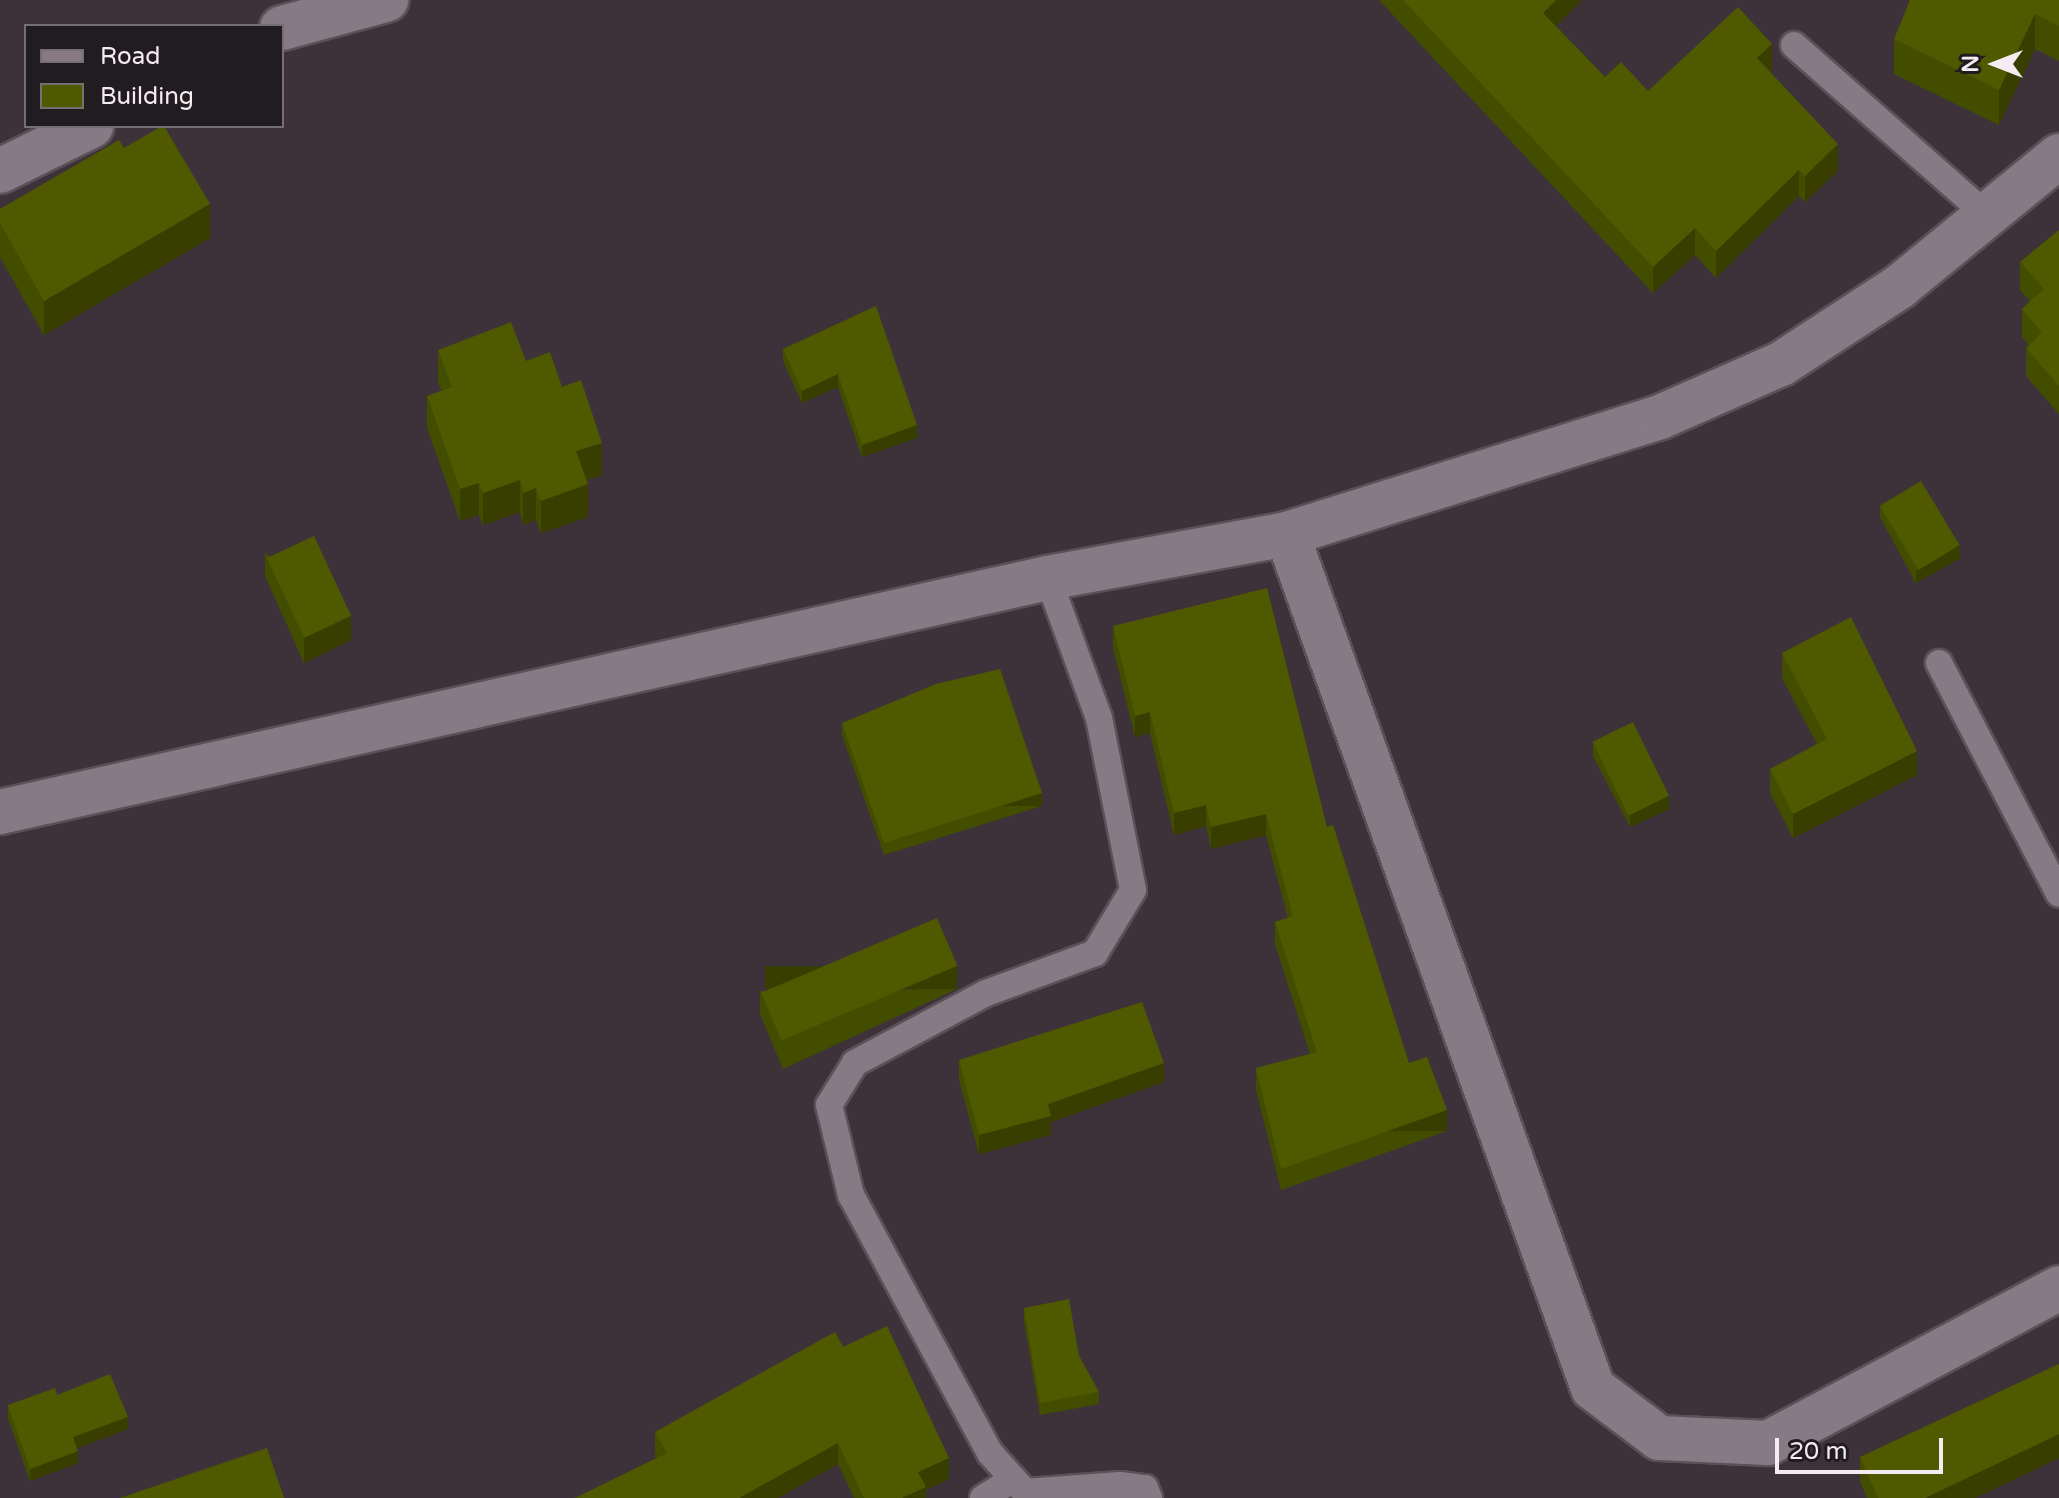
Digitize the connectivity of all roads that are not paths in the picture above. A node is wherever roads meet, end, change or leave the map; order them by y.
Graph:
1 (386, 0) edge
2 (284, 27) edge
3 (1794, 45) dead end
4 (87, 128) edge
5 (2059, 156) edge
6 (0, 171) edge
7 (1988, 216) junction
8 (1287, 534) junction
9 (1048, 578) junction
10 (1939, 663) dead end
11 (0, 812) edge
12 (2059, 894) edge
13 (2059, 1288) edge
14 (1013, 1479) junction
15 (983, 1498) edge
16 (1149, 1498) edge

1 - 2 street
3 - 7 lane
4 - 6 street
5 - 7 street
7 - 8 street
8 - 9 street
8 - 13 street
9 - 11 street
9 - 14 lane
10 - 12 lane
14 - 15 lane
14 - 16 lane

